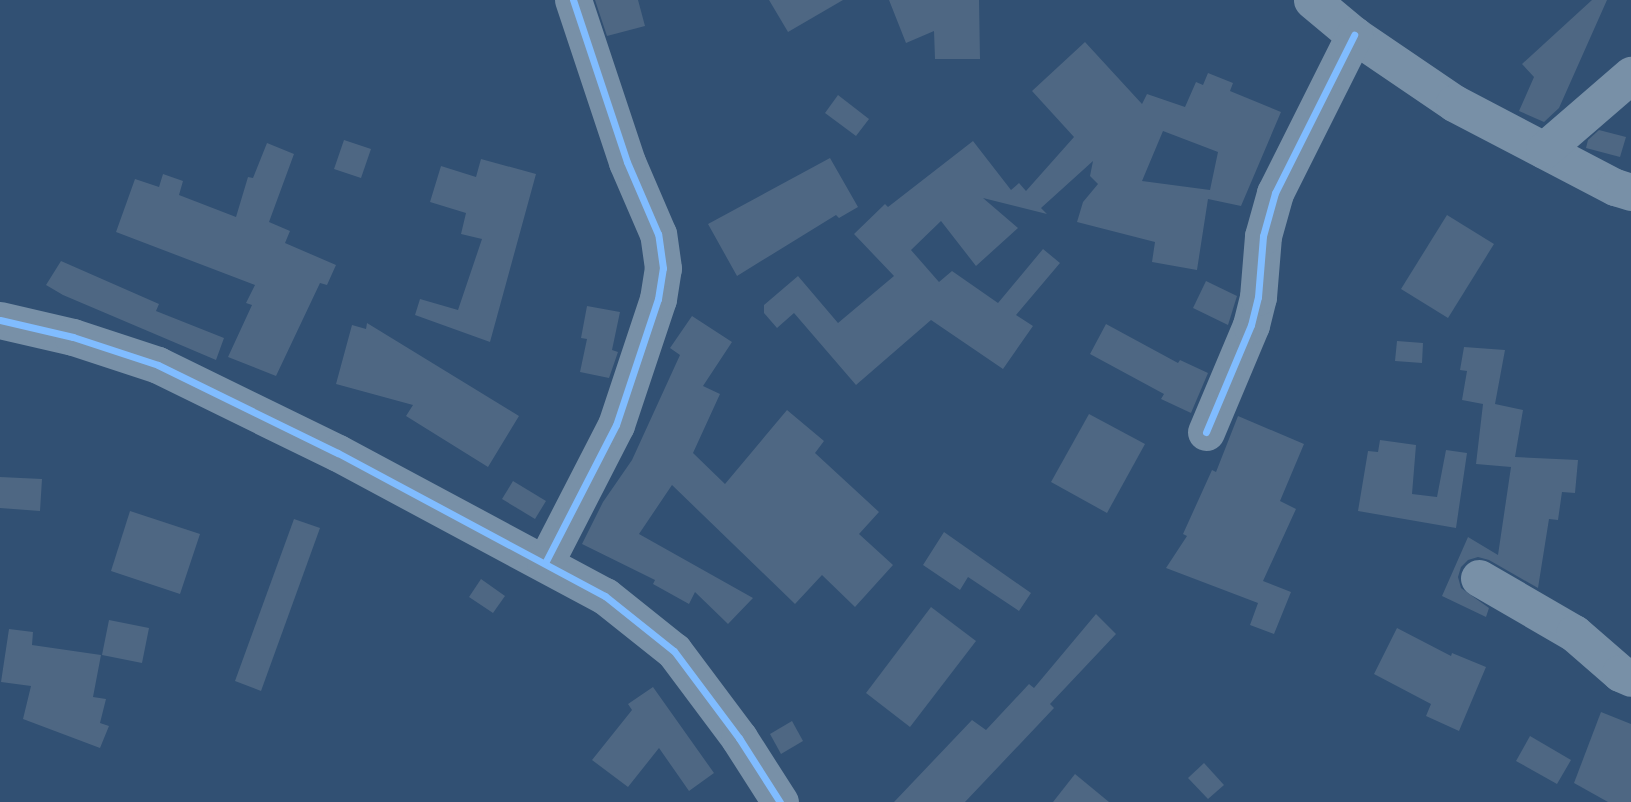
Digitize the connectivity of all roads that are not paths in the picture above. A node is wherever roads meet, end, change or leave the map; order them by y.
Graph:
1 (573, 0) edge
2 (1312, 0) edge
3 (1354, 35) junction
4 (1631, 75) edge
5 (1544, 150) junction
6 (1631, 192) edge
7 (0, 320) edge
8 (1206, 432) dead end
9 (545, 563) junction
10 (1479, 578) dead end
11 (1631, 678) edge
12 (780, 802) edge

1 - 9 street
2 - 3 street
3 - 5 street
3 - 8 street
4 - 5 street
5 - 6 street
7 - 9 street
9 - 12 street
10 - 11 street

